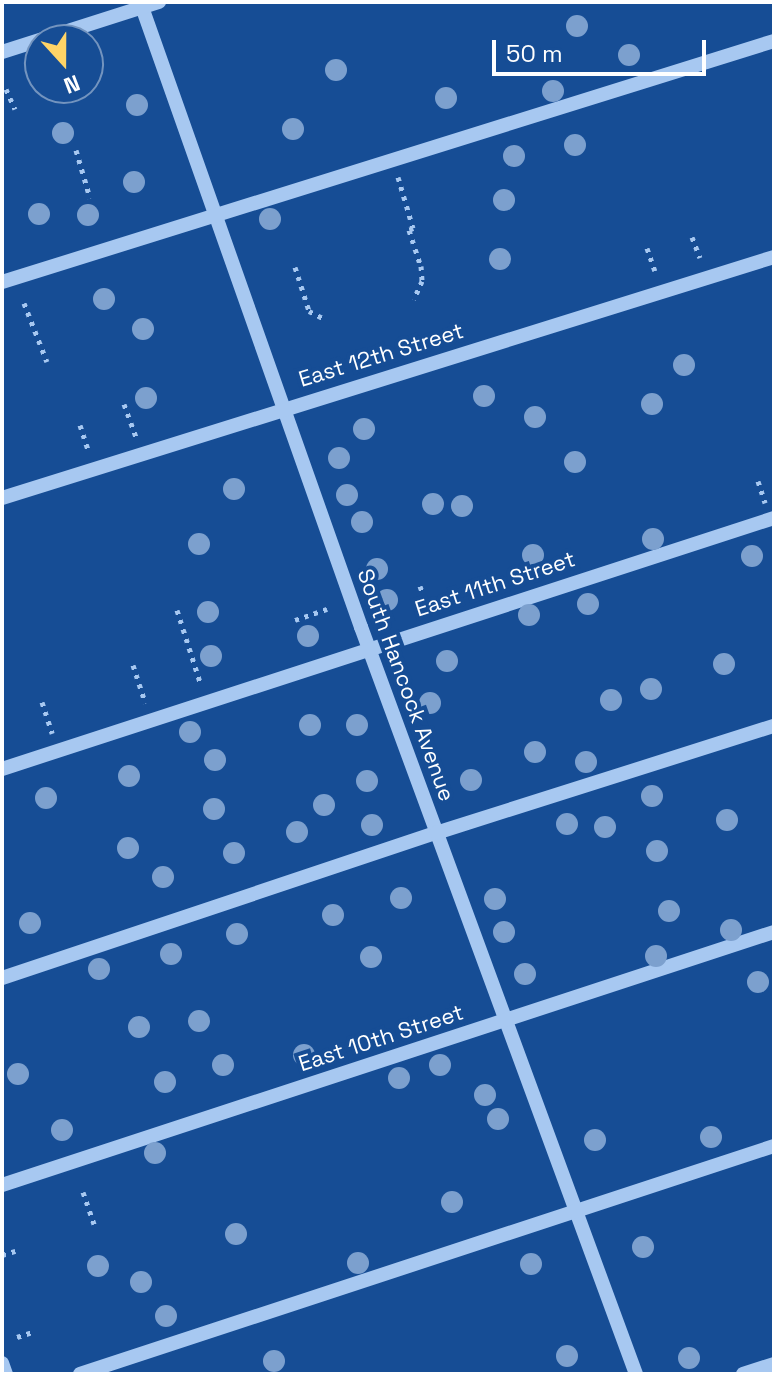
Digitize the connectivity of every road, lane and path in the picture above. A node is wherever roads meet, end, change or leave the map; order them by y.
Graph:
1 (159, 2) edge
2 (142, 7) junction
3 (774, 41) edge
4 (2, 52) edge
5 (6, 89) dead end
6 (15, 109) dead end
7 (76, 150) dead end
8 (394, 161) junction
9 (90, 198) dead end
10 (215, 214) junction
11 (692, 237) dead end
12 (647, 248) dead end
13 (774, 257) edge
14 (702, 263) dead end
15 (295, 267) dead end
16 (655, 271) dead end
17 (2, 282) edge
18 (414, 299) dead end
19 (24, 303) dead end
20 (325, 319) dead end
21 (47, 362) dead end
22 (124, 404) dead end
23 (283, 408) junction
24 (80, 425) dead end
25 (85, 438) dead end
26 (138, 442) dead end
27 (2, 498) edge
28 (774, 518) edge
29 (420, 586) dead end
30 (427, 605) dead end
31 (327, 609) dead end
32 (177, 610) dead end
33 (295, 620) dead end
34 (368, 648) junction
35 (133, 665) dead end
36 (206, 701) junction
37 (42, 702) dead end
38 (150, 719) junction
39 (774, 726) edge
40 (57, 750) junction
41 (2, 769) edge
42 (436, 833) junction
43 (774, 932) edge
44 (2, 978) edge
45 (505, 1020) junction
46 (774, 1146) edge
47 (2, 1185) edge
48 (83, 1192) dead end
49 (576, 1213) junction
50 (94, 1224) dead end
51 (15, 1251) dead end
52 (2, 1255) edge
53 (32, 1332) dead end
54 (17, 1337) dead end
55 (2, 1363) edge
56 (774, 1364) edge
57 (6, 1374) edge
58 (80, 1374) edge
59 (636, 1374) edge
60 (743, 1374) edge

1 - 2 street
2 - 4 street
2 - 10 street, South Hancock Avenue
3 - 8 street
5 - 6 path
7 - 9 path
8 - 10 street
8 - 18 path
10 - 17 street
10 - 23 street, South Hancock Avenue
11 - 14 path
12 - 16 path
13 - 23 street, East 12th Street
15 - 20 path
19 - 21 path
22 - 26 path
23 - 27 street, East 12th Street
23 - 34 street, South Hancock Avenue
24 - 25 path
28 - 34 street, East 11th Street
29 - 30 path
31 - 33 path
32 - 36 path
34 - 36 street, East 11th Street
34 - 42 street, South Hancock Avenue
35 - 38 path
36 - 38 street, East 11th Street
37 - 40 path
38 - 40 street, East 11th Street
39 - 42 street
40 - 41 street, East 11th Street
42 - 44 street
42 - 45 street, South Hancock Avenue
43 - 45 street, East 10th Street
45 - 47 street, East 10th Street
45 - 49 street, South Hancock Avenue
46 - 49 street
48 - 50 path
49 - 58 street
49 - 59 street, South Hancock Avenue
51 - 52 path
53 - 54 path
55 - 57 street
56 - 60 street

